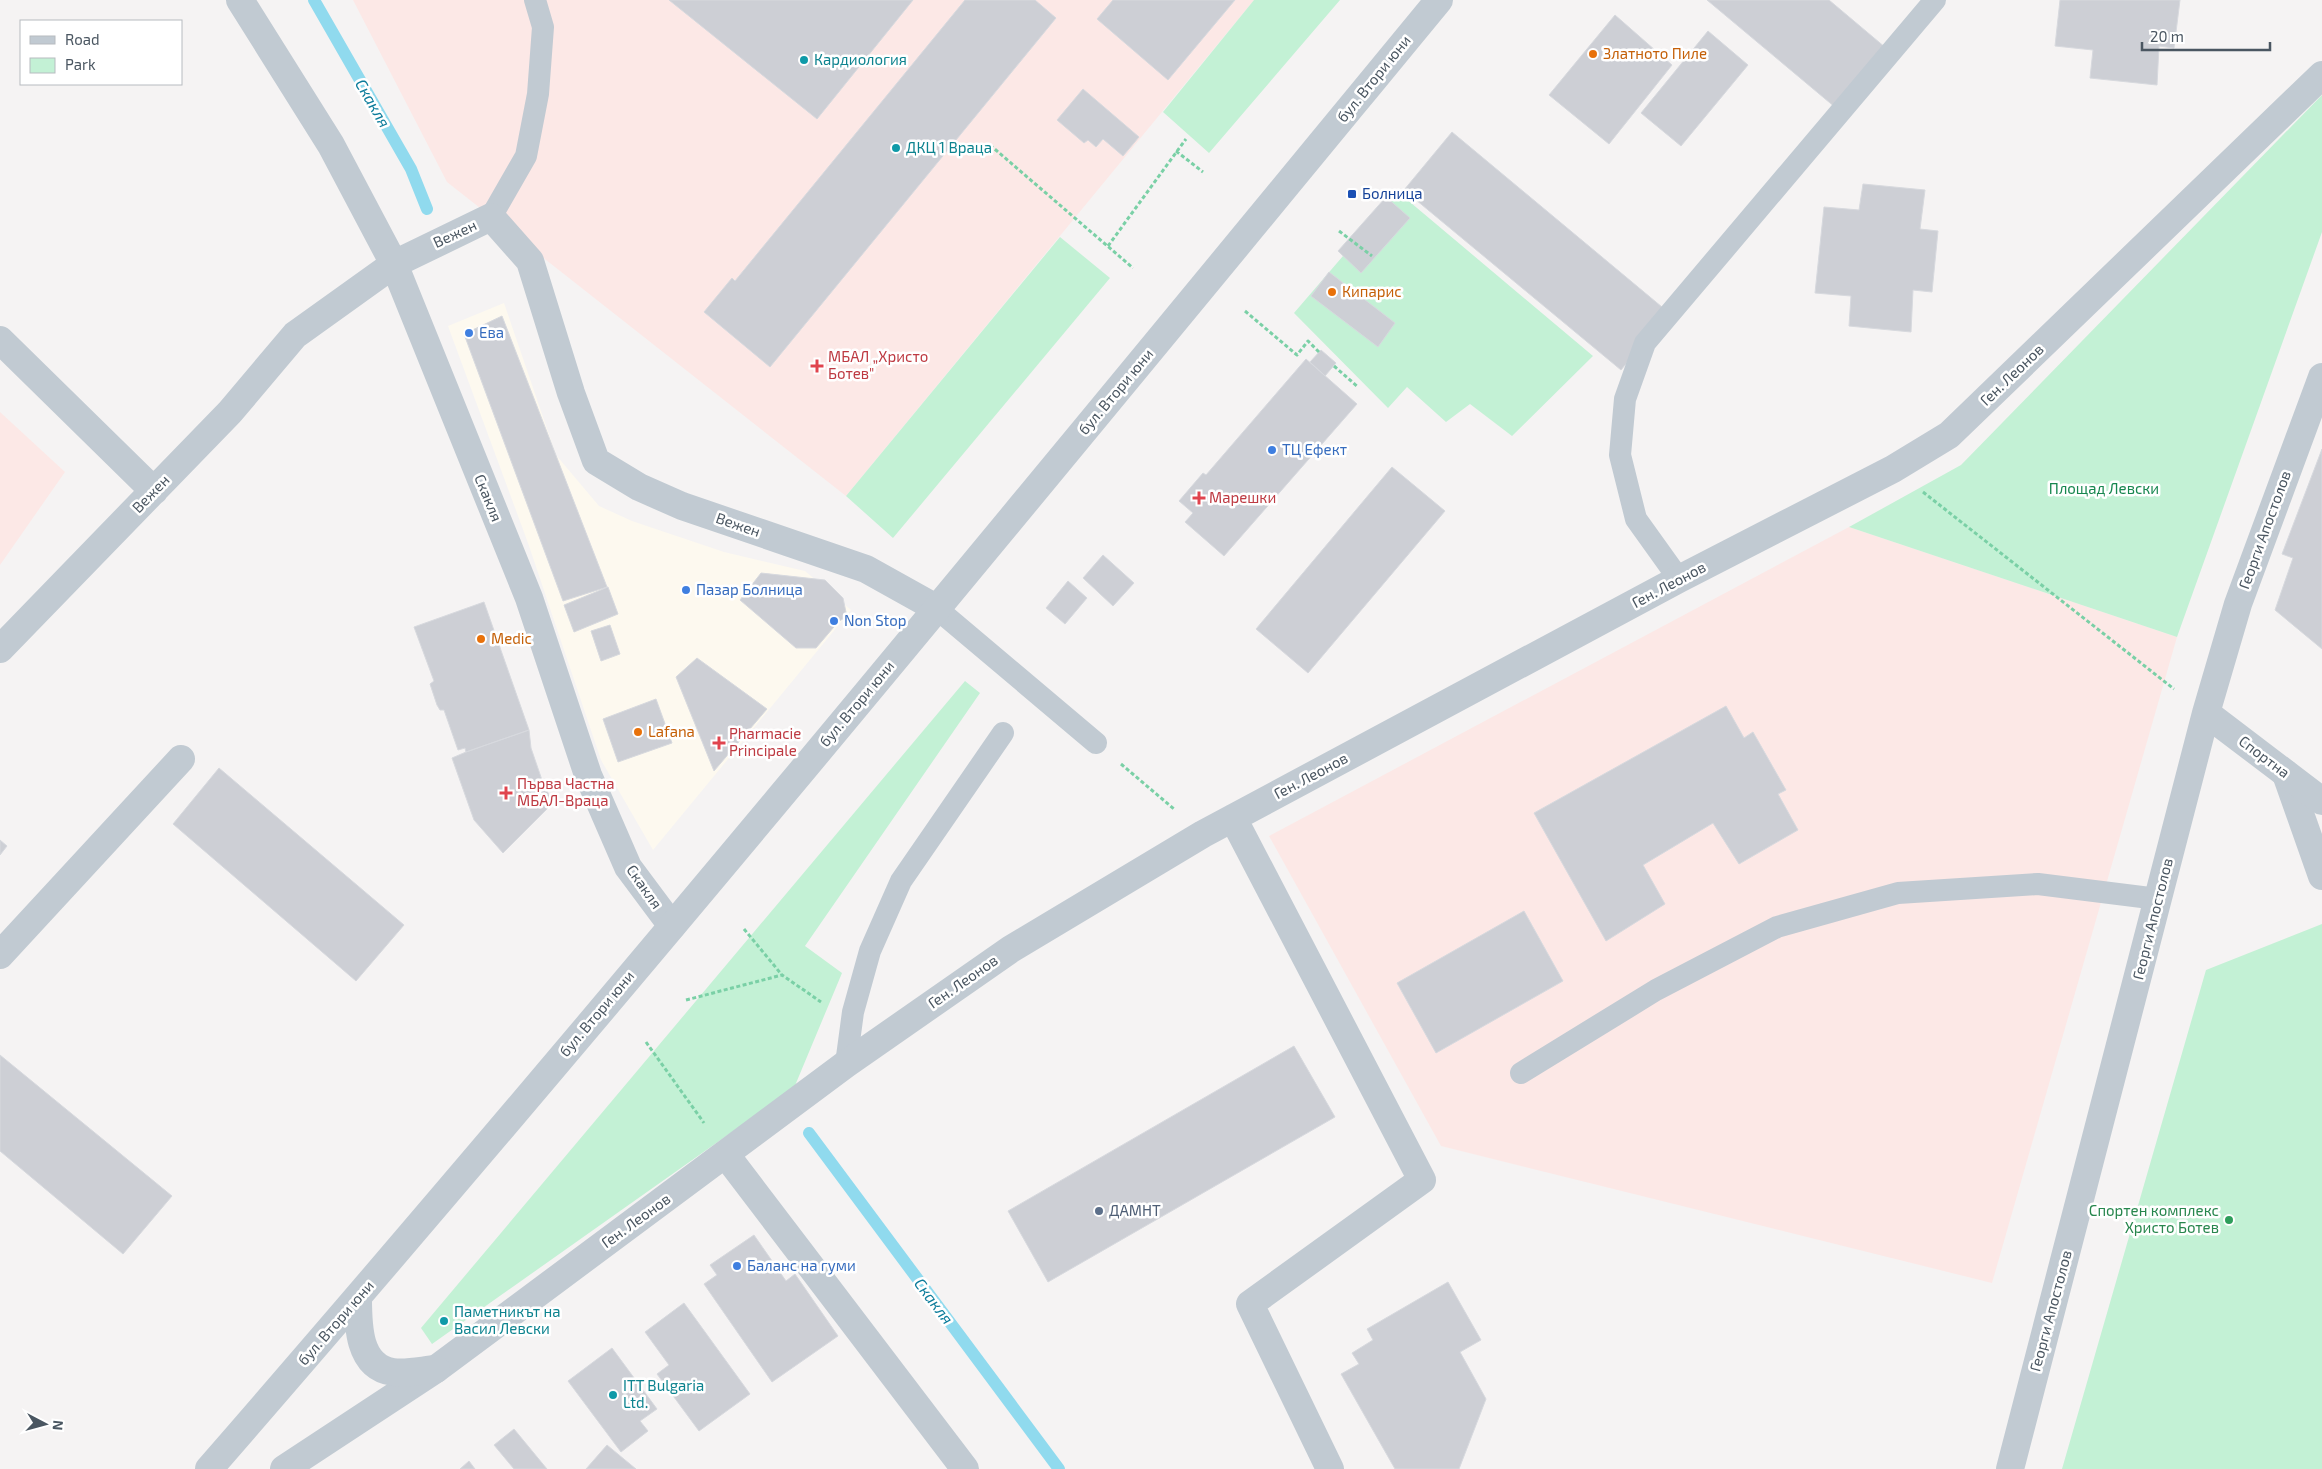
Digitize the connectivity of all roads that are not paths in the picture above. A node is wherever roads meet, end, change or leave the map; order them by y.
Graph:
1 (240, 0) edge
2 (535, 0) edge
3 (1439, 0) edge
4 (1935, 0) edge
5 (2322, 75) edge
6 (491, 217) junction
7 (394, 264) junction
8 (0, 340) edge
9 (2322, 377) edge
10 (154, 491) junction
11 (1679, 579) junction
12 (936, 608) junction
13 (0, 649) edge
14 (2206, 714) junction
15 (1003, 733) dead end
16 (1096, 743) road end
17 (181, 759) dead end
18 (2286, 774) junction
19 (2322, 801) edge
20 (1233, 818) junction
21 (2322, 876) edge
22 (2158, 899) junction
23 (672, 926) junction
24 (0, 955) edge
25 (846, 1064) junction
26 (1520, 1073) dead end
27 (726, 1155) junction
28 (358, 1298) junction
29 (436, 1369) junction
30 (210, 1469) edge
31 (284, 1469) edge
32 (965, 1469) edge
33 (1330, 1469) edge
34 (2010, 1469) edge

1 - 7 street, Скакля
2 - 6 lane
3 - 12 street, бул. Втори юни
4 - 11 lane
5 - 11 street, Ген. Леонов
6 - 7 street, Вежен
6 - 12 street, Вежен
7 - 10 street, Вежен
7 - 23 street, Скакля
8 - 10 street
9 - 14 street, Георги Апостолов
10 - 13 street, Вежен
11 - 20 street, Ген. Леонов
12 - 16 lane
12 - 23 street, бул. Втори юни
14 - 18 street, Спортна
14 - 22 street, Георги Апостолов
15 - 25 lane
17 - 24 street
18 - 19 street, Спортна
18 - 21 street
20 - 25 street, Ген. Леонов
20 - 33 street
22 - 26 lane
22 - 34 street, Георги Апостолов
23 - 28 street, бул. Втори юни
25 - 27 street, Ген. Леонов
27 - 29 street, Ген. Леонов
27 - 32 street
28 - 29 street
28 - 30 street, бул. Втори юни
29 - 31 street, Ген. Леонов

